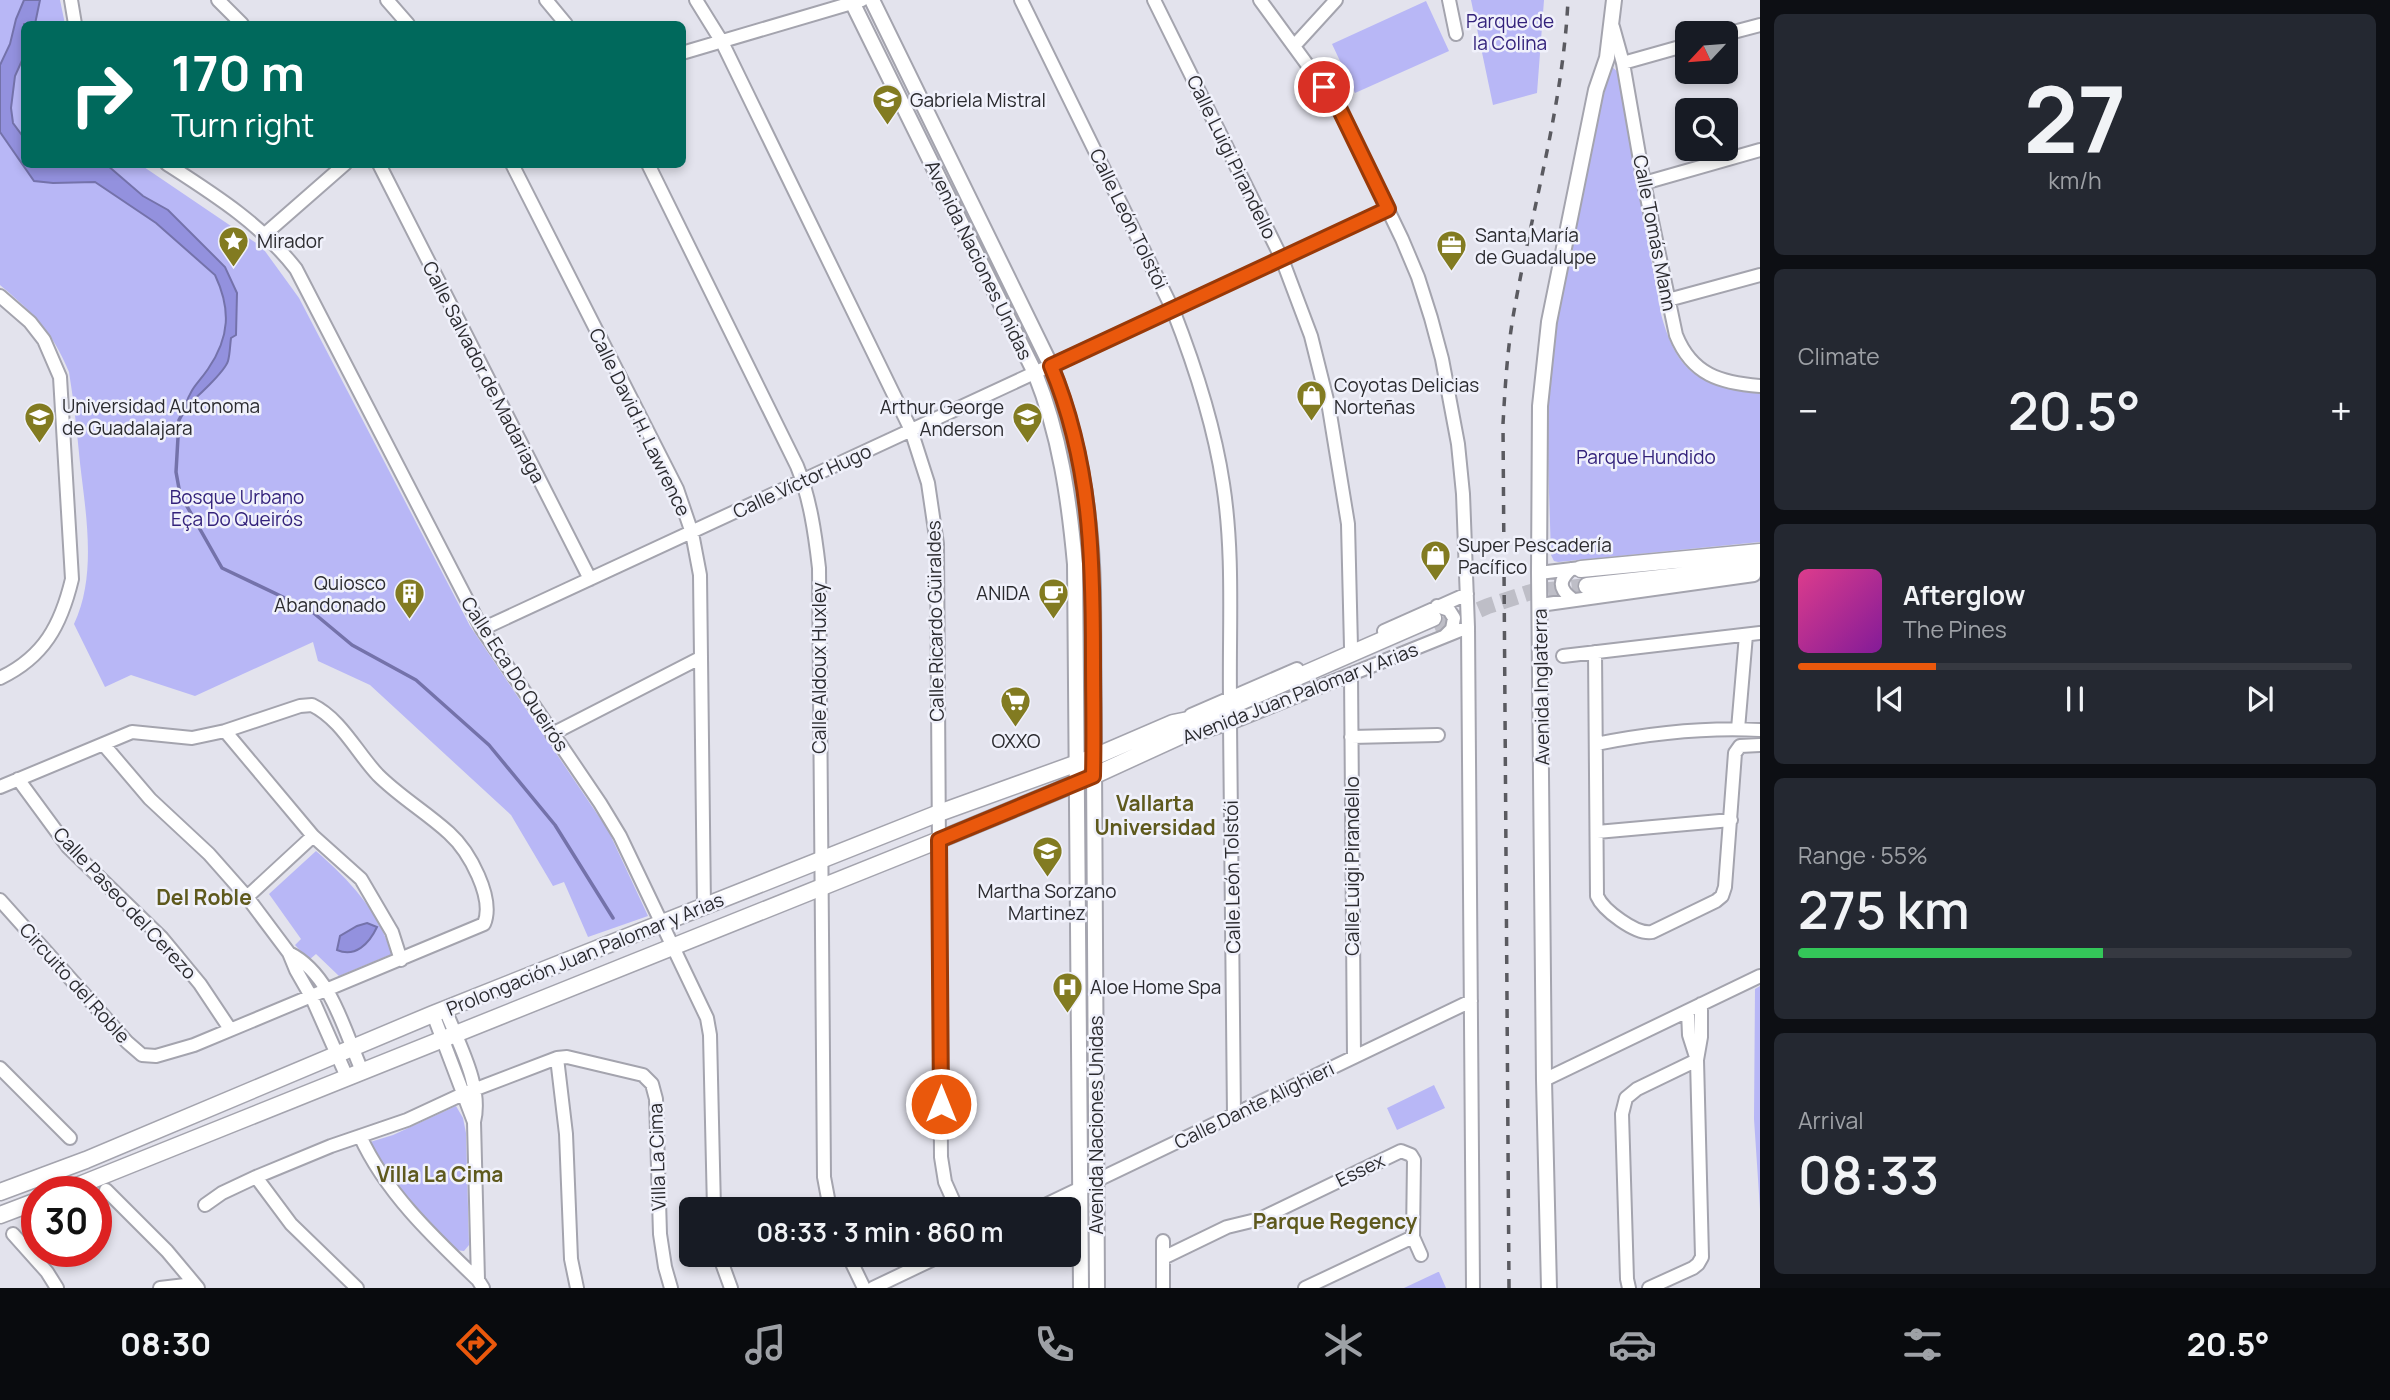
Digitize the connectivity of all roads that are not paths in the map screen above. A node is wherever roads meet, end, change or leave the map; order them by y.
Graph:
1 (71, 0) edge
2 (218, 0) edge
3 (387, 0) edge
4 (545, 0) edge
5 (696, 0) edge
6 (872, 0) edge
7 (1021, 0) edge
8 (1154, 0) edge
9 (1260, 0) edge
10 (1336, 0) edge
11 (1449, 0) edge
12 (1612, 0) edge
13 (855, 1) edge
14 (74, 21) edge
15 (239, 21) edge
16 (405, 21) edge
17 (563, 21) edge
18 (1760, 24) edge
19 (1613, 27) junction
20 (1738, 30) edge
21 (1456, 34) dead end
22 (722, 42) junction
23 (1294, 46) junction
24 (1675, 48) edge
25 (686, 52) edge
26 (1623, 63) junction
27 (1596, 90) junction
28 (1760, 150) edge
29 (173, 168) edge
30 (340, 168) edge
31 (381, 168) edge
32 (514, 168) edge
33 (650, 168) edge
34 (1644, 184) junction
35 (1388, 209) junction
36 (265, 234) junction
37 (1282, 259) junction
38 (1760, 275) edge
39 (0, 296) edge
40 (1668, 300) junction
41 (1173, 310) junction
42 (1051, 366) junction
43 (1035, 373) junction
44 (1760, 386) edge
45 (912, 430) junction
46 (803, 480) junction
47 (692, 533) junction
48 (1760, 550) edge
49 (1760, 568) edge
50 (1576, 569) junction
51 (1539, 573) junction
52 (1760, 574) edge
53 (590, 579) junction
54 (1587, 586) tunnel mouth
55 (1467, 594) junction
56 (1572, 599) junction
57 (1540, 605) junction
58 (1437, 623) junction
59 (1468, 627) junction
60 (482, 629) junction
61 (1760, 633) edge
62 (1746, 635) junction
63 (1350, 647) junction
64 (1595, 652) junction
65 (1563, 656) dead end
66 (699, 658) junction
67 (1351, 674) junction
68 (0, 678) edge
69 (1230, 697) junction
70 (1174, 723) junction
71 (1230, 723) junction
72 (1738, 729) junction
73 (1760, 730) edge
74 (225, 731) junction
75 (552, 734) junction
76 (1438, 735) dead end
77 (1351, 737) junction
78 (1167, 743) junction
79 (1596, 744) junction
80 (104, 745) junction
81 (1760, 746) edge
82 (1094, 757) junction
83 (1076, 763) junction
84 (1093, 776) junction
85 (18, 779) junction
86 (1077, 782) junction
87 (0, 787) edge
88 (939, 813) junction
89 (1731, 820) junction
90 (1597, 832) junction
91 (313, 836) junction
92 (939, 840) junction
93 (821, 860) junction
94 (821, 887) junction
95 (247, 897) junction
96 (0, 900) edge
97 (704, 906) junction
98 (663, 923) junction
99 (674, 946) junction
100 (289, 953) junction
101 (401, 960) junction
102 (1760, 976) edge
103 (327, 989) junction
104 (311, 996) junction
105 (1471, 1001) junction
106 (1701, 1004) junction
107 (1688, 1011) junction
108 (439, 1012) junction
109 (230, 1029) junction
110 (448, 1035) junction
111 (344, 1050) junction
112 (1354, 1057) junction
113 (557, 1058) junction
114 (1698, 1060) junction
115 (0, 1068) edge
116 (354, 1074) junction
117 (1544, 1080) junction
118 (470, 1091) junction
119 (1234, 1115) junction
120 (360, 1136) junction
121 (70, 1138) dead end
122 (102, 1176) edge
123 (256, 1177) junction
124 (1097, 1181) junction
125 (1080, 1188) junction
126 (0, 1192) edge
127 (112, 1197) edge
128 (714, 1197) edge
129 (828, 1197) edge
130 (952, 1197) edge
131 (1062, 1197) edge
132 (205, 1205) dead end
133 (21, 1207) edge
134 (0, 1215) edge
135 (13, 1234) dead end
136 (1413, 1237) junction
137 (1163, 1241) dead end
138 (1421, 1255) dead end
139 (1163, 1258) junction
140 (723, 1267) edge
141 (854, 1267) edge
142 (917, 1267) edge
143 (481, 1284) edge
144 (196, 1286) edge
145 (57, 1288) edge
146 (160, 1288) edge
147 (357, 1288) edge
148 (576, 1288) edge
149 (671, 1288) edge
150 (731, 1288) edge
151 (864, 1288) edge
152 (873, 1288) edge
153 (1081, 1288) edge
154 (1097, 1288) edge
155 (1163, 1288) edge
156 (1305, 1288) edge
157 (1474, 1288) edge
158 (1549, 1288) edge
159 (1629, 1288) edge
160 (1650, 1288) edge

1 - 14 street
2 - 15 street
3 - 16 street
4 - 17 street
5 - 22 street, Calle Ricardo Güiraldes
6 - 42 street, Avenida Naciones Unidas
7 - 41 street, Calle León Tolstói
8 - 37 street, Calle Luigi Pirandello
9 - 23 street
10 - 23 street
11 - 21 street
12 - 19 street, Avenida Inglaterra
12 - 27 street, Avenida Inglaterra
13 - 22 street
13 - 43 street, Avenida Naciones Unidas
18 - 20 street
19 - 26 street, Calle Tomás Mann
19 - 27 street, Avenida Inglaterra
22 - 25 street
22 - 45 street, Calle Ricardo Güiraldes
23 - 35 street
24 - 26 street
26 - 34 street, Calle Tomás Mann
27 - 51 street, Avenida Inglaterra
28 - 34 street
29 - 36 street, Calle Eca Do Queirós
30 - 36 street
31 - 53 street, Calle Salvador de Madariaga
32 - 47 street, Calle David H. Lawrence
33 - 46 street, Calle Aldoux Huxley
34 - 40 street, Calle Tomás Mann
35 - 37 street, Calle Víctor Hugo
35 - 55 street
36 - 60 street, Calle Eca Do Queirós
37 - 41 street, Calle Víctor Hugo
37 - 63 street, Calle Luigi Pirandello
38 - 40 street
39 - 68 street
40 - 44 street, Calle Tomás Mann
41 - 42 street, Calle Víctor Hugo
41 - 69 street, Calle León Tolstói
42 - 43 street, Calle Víctor Hugo
42 - 82 street, Avenida Naciones Unidas
43 - 45 street, Calle Víctor Hugo
43 - 83 street, Avenida Naciones Unidas
45 - 46 street, Calle Víctor Hugo
45 - 88 street, Calle Ricardo Güiraldes
46 - 47 street, Calle Víctor Hugo
46 - 93 street, Calle Aldoux Huxley
47 - 53 street, Calle Víctor Hugo
47 - 66 street, Calle David H. Lawrence
48 - 50 main road
49 - 54 main road
50 - 51 street
50 - 56 street
51 - 57 street, Avenida Inglaterra
52 - 56 street
53 - 60 street, Calle Víctor Hugo
55 - 58 street, Avenida Juan Palomar y Arias
55 - 59 street
56 - 57 street
57 - 117 street, Avenida Inglaterra
58 - 59 street, Avenida Juan Palomar y Arias
58 - 63 street, Avenida Juan Palomar y Arias
58 - 67 street, Avenida Juan Palomar y Arias
58 - 70 main road, Avenida Juan Palomar y Arias
58 - 78 main road, Avenida Juan Palomar y Arias
59 - 105 street
60 - 75 street, Calle Eca Do Queirós
61 - 62 street
62 - 64 street
62 - 72 street
63 - 69 street, Avenida Juan Palomar y Arias
64 - 65 street
64 - 79 street
66 - 75 street
66 - 97 street, Calle David H. Lawrence
67 - 71 street, Avenida Juan Palomar y Arias
67 - 77 street, Calle Luigi Pirandello
69 - 70 street, Avenida Juan Palomar y Arias
70 - 82 main road, Prolongación Juan Palomar y Arias
71 - 78 street, Avenida Juan Palomar y Arias
71 - 119 street, Calle León Tolstói
72 - 73 street
72 - 79 street
74 - 80 street, Circuito del Roble
74 - 91 street
74 - 101 street, Circuito del Roble
75 - 98 street, Calle Eca Do Queirós
76 - 77 street
77 - 112 street, Calle Luigi Pirandello
78 - 84 main road, Prolongación Juan Palomar y Arias
79 - 90 street
80 - 85 street, Circuito del Roble
80 - 95 street
81 - 89 street
82 - 83 main road, Prolongación Juan Palomar y Arias
82 - 84 street, Avenida Naciones Unidas
83 - 86 street, Avenida Naciones Unidas
83 - 88 main road, Prolongación Juan Palomar y Arias
84 - 86 main road, Prolongación Juan Palomar y Arias
84 - 124 street, Avenida Naciones Unidas
85 - 87 street, Circuito del Roble
85 - 109 street, Calle Paseo del Cerezo
86 - 92 main road, Prolongación Juan Palomar y Arias
86 - 125 street, Avenida Naciones Unidas
88 - 92 street, Calle Ricardo Güiraldes
88 - 93 main road, Prolongación Juan Palomar y Arias
89 - 90 street
89 - 90 street
91 - 95 street
91 - 101 street
92 - 94 main road, Prolongación Juan Palomar y Arias
92 - 130 street, Calle Ricardo Güiraldes
93 - 94 street, Calle Aldoux Huxley
93 - 97 main road, Prolongación Juan Palomar y Arias
94 - 99 main road, Prolongación Juan Palomar y Arias
94 - 129 street, Calle Aldoux Huxley
95 - 100 street
96 - 109 street, Circuito del Roble
97 - 98 main road, Prolongación Juan Palomar y Arias
98 - 99 street, Calle Eca Do Queirós
98 - 108 main road, Prolongación Juan Palomar y Arias
99 - 110 main road, Prolongación Juan Palomar y Arias
99 - 128 street, Calle Eca Do Queirós
100 - 103 street
100 - 104 street
101 - 103 street, Circuito del Roble
102 - 106 street
103 - 104 street, Circuito del Roble
103 - 111 street
104 - 109 street, Circuito del Roble
104 - 111 street
105 - 112 street, Calle Dante Alighieri
105 - 157 street
106 - 107 street
106 - 114 street
107 - 114 street
107 - 117 street
108 - 110 street
108 - 111 main road, Prolongación Juan Palomar y Arias
110 - 116 main road, Prolongación Juan Palomar y Arias
110 - 118 street
111 - 116 street
111 - 126 main road, Prolongación Juan Palomar y Arias
112 - 119 street, Calle Dante Alighieri
113 - 118 street, Villa La Cima
113 - 148 street
113 - 149 street, Villa La Cima
114 - 159 street
114 - 160 street
115 - 121 street
116 - 122 main road, Prolongación Juan Palomar y Arias
117 - 158 street, Avenida Inglaterra
118 - 120 street, Villa La Cima
118 - 143 street
119 - 124 street, Calle Dante Alighieri
120 - 123 street, Villa La Cima
120 - 143 street
123 - 132 street, Villa La Cima
123 - 147 street
124 - 125 street, Calle Dante Alighieri
124 - 154 street, Avenida Naciones Unidas
125 - 131 street, Calle Dante Alighieri
125 - 153 street, Avenida Naciones Unidas
127 - 144 street
133 - 134 main road
135 - 145 street
136 - 138 street
136 - 139 street, Essex
136 - 156 street
137 - 139 street
139 - 155 street
140 - 150 street
141 - 151 street
142 - 152 street
144 - 146 street

